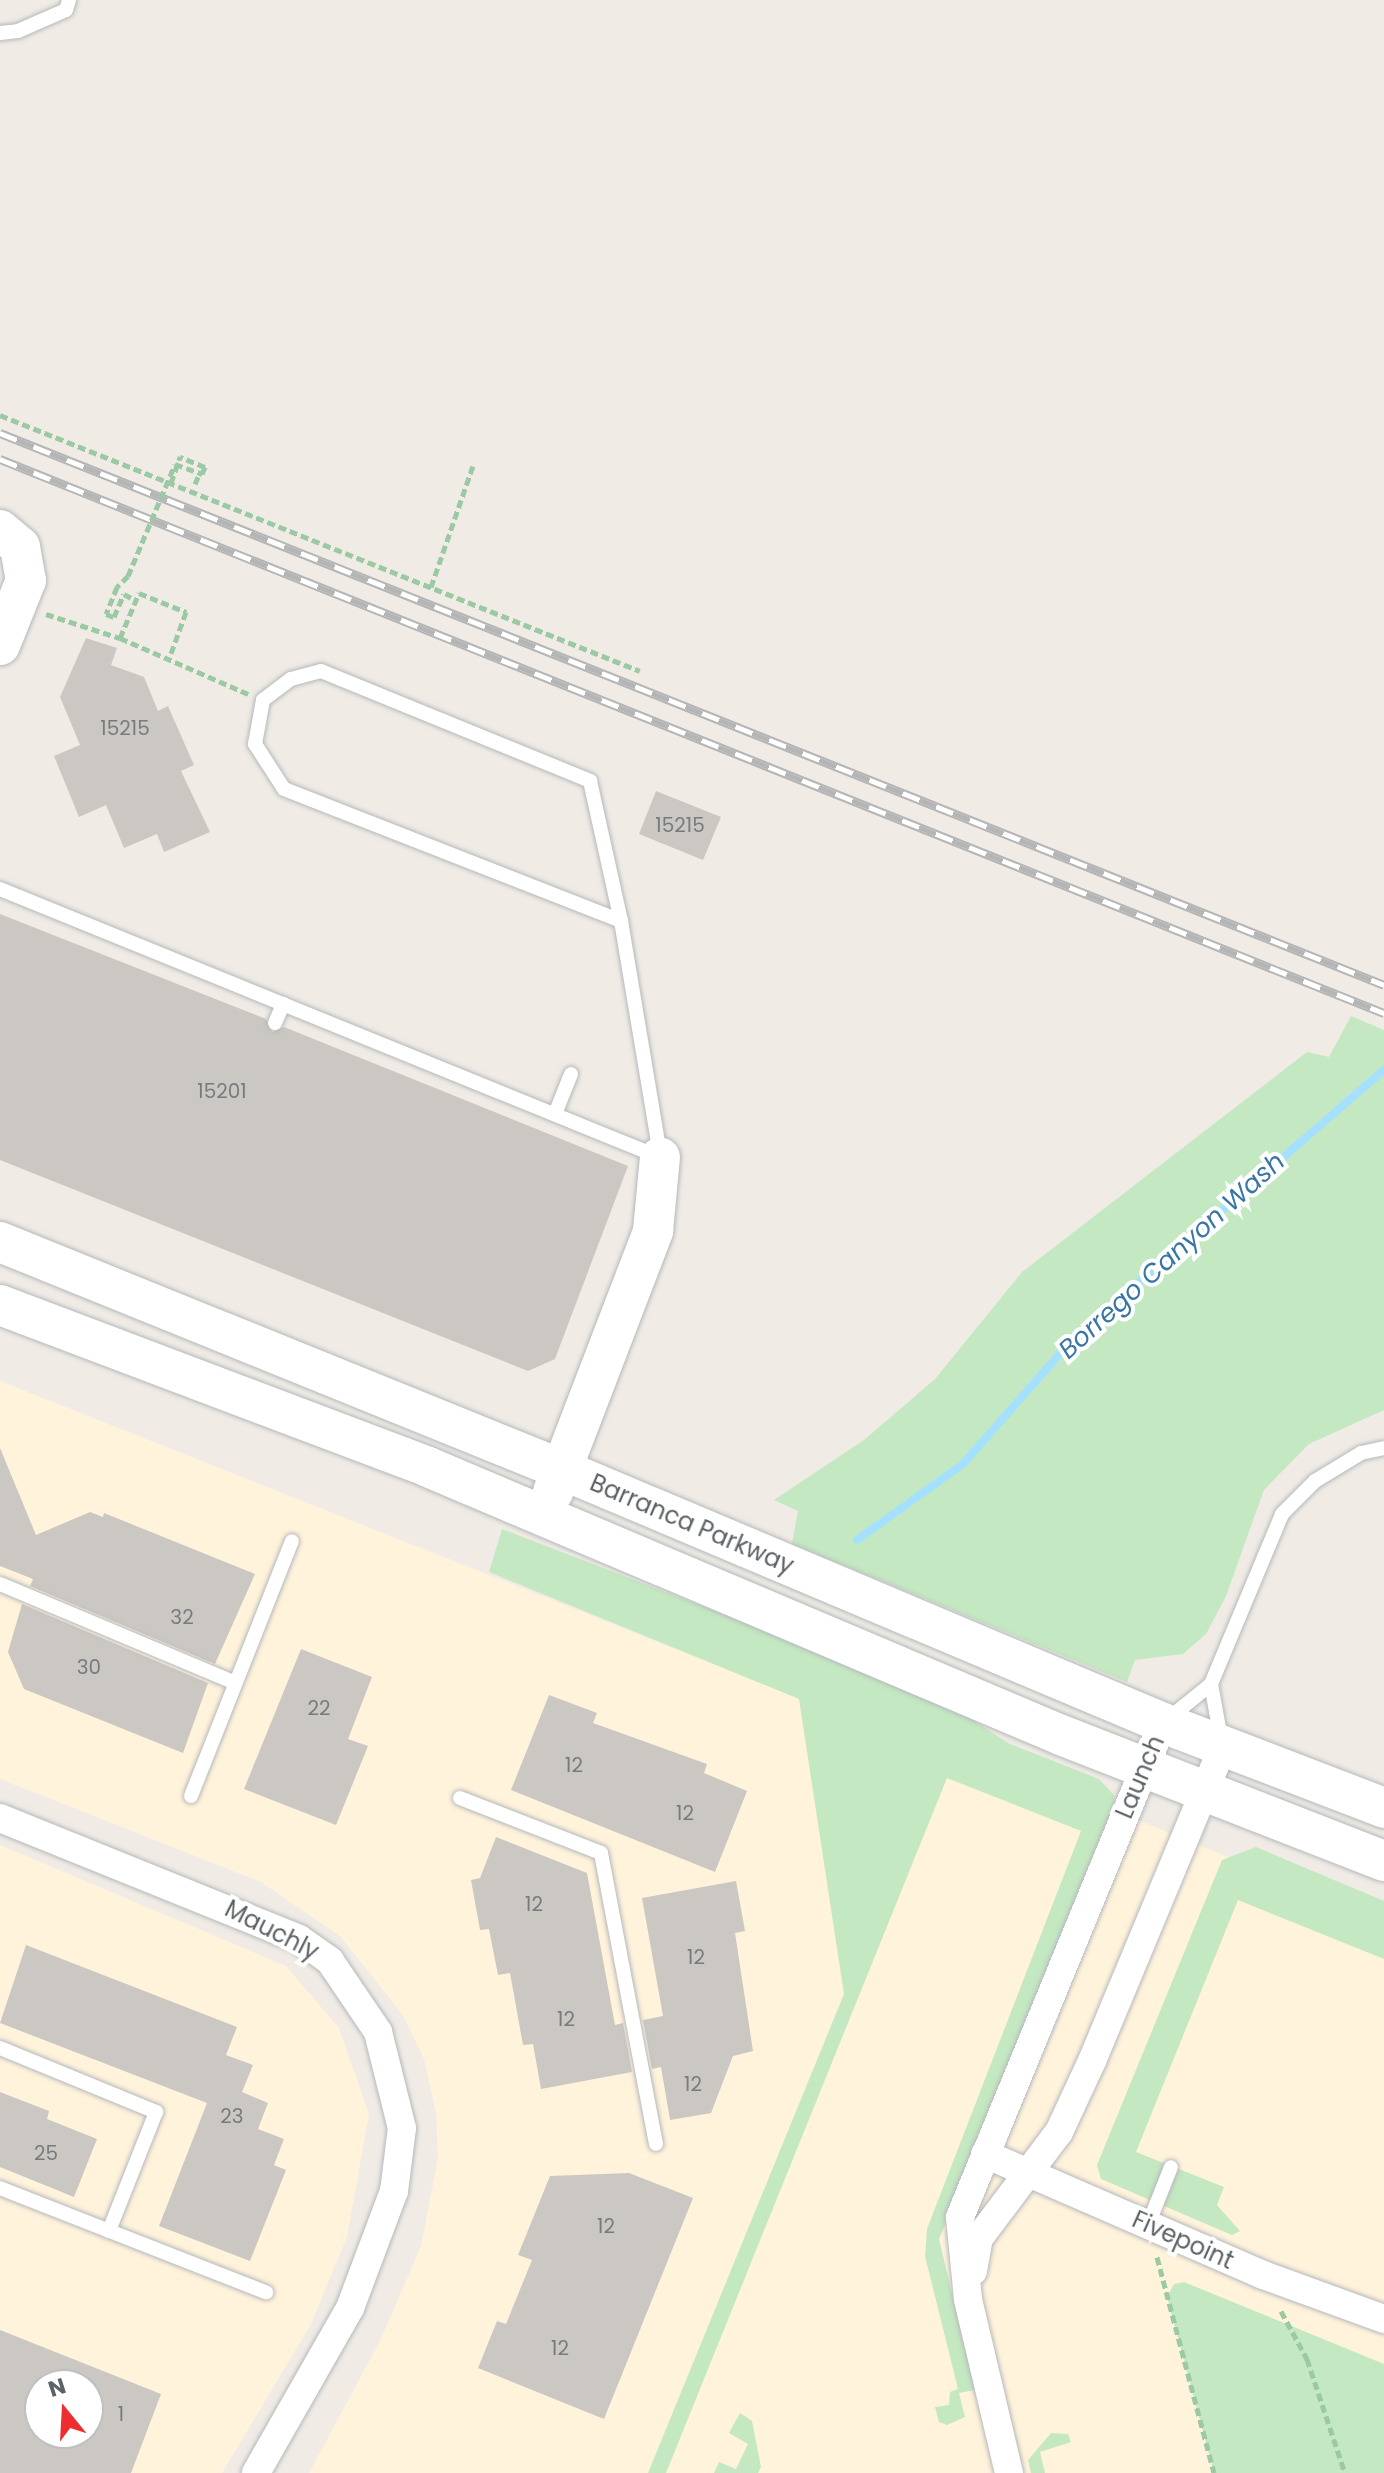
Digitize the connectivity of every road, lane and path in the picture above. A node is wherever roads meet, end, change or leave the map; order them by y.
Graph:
1 (69, 0) edge
2 (0, 33) edge
3 (0, 415) edge
4 (473, 466) dead end
5 (198, 477) dead end
6 (171, 483) junction
7 (195, 484) dead end
8 (0, 530) edge
9 (431, 587) junction
10 (135, 600) junction
11 (18, 605) junction
12 (120, 638) junction
13 (0, 645) edge
14 (169, 659) junction
15 (640, 671) dead end
16 (263, 700) junction
17 (0, 889) edge
18 (621, 921) junction
19 (283, 1004) junction
20 (275, 1023) dead end
21 (571, 1074) dead end
22 (555, 1114) junction
23 (660, 1157) junction
24 (0, 1242) edge
25 (0, 1305) edge
26 (1384, 1448) edge
27 (563, 1470) junction
28 (544, 1514) junction
29 (292, 1541) dead end
30 (0, 1584) edge
31 (235, 1683) junction
32 (1211, 1684) junction
33 (1163, 1723) junction
34 (1223, 1746) junction
35 (1143, 1767) junction
36 (1202, 1790) junction
37 (191, 1796) dead end
38 (460, 1798) dead end
39 (1384, 1808) edge
40 (0, 1818) edge
41 (1384, 1861) edge
42 (0, 2048) edge
43 (656, 2144) dead end
44 (985, 2154) junction
45 (1171, 2167) dead end
46 (1028, 2171) junction
47 (0, 2188) edge
48 (1148, 2225) junction
49 (109, 2231) junction
50 (1263, 2275) junction
51 (266, 2292) dead end
52 (968, 2299) junction
53 (1384, 2319) edge
54 (256, 2473) edge
55 (1009, 2473) edge
56 (1214, 2473) edge
57 (1345, 2473) edge

1 - 2 lane
3 - 6 path
4 - 9 path
5 - 7 path
6 - 9 path
6 - 10 path, bridge
8 - 11 main road
9 - 15 path
10 - 12 path
10 - 14 path
11 - 12 path
11 - 13 main road
12 - 14 path
14 - 16 path
16 - 18 lane
16 - 18 lane
17 - 19 lane
18 - 23 lane
19 - 20 lane
19 - 22 lane
21 - 22 lane
22 - 23 lane
23 - 27 main road
24 - 27 main road, Barranca Parkway
25 - 28 main road, Barranca Parkway
26 - 32 lane
27 - 28 main road
27 - 33 main road, Barranca Parkway
28 - 35 main road, Barranca Parkway
29 - 31 lane
30 - 31 lane
31 - 37 lane
32 - 33 lane, Launch
32 - 34 lane
33 - 34 main road, Barranca Parkway
33 - 35 street, Launch
34 - 36 street, Launch
34 - 39 main road, Barranca Parkway
35 - 36 main road, Barranca Parkway
35 - 44 street, Launch
36 - 41 main road, Barranca Parkway
36 - 46 street, Launch
38 - 43 lane
40 - 54 street, Mauchly
42 - 49 lane
44 - 46 street, Fivepoint
44 - 52 street, Launch
45 - 48 lane
46 - 48 street, Fivepoint
46 - 52 street, Launch
47 - 49 lane
48 - 50 street, Fivepoint
48 - 56 path
49 - 51 lane
50 - 53 street, Fivepoint
50 - 57 path
52 - 55 street, Launch

